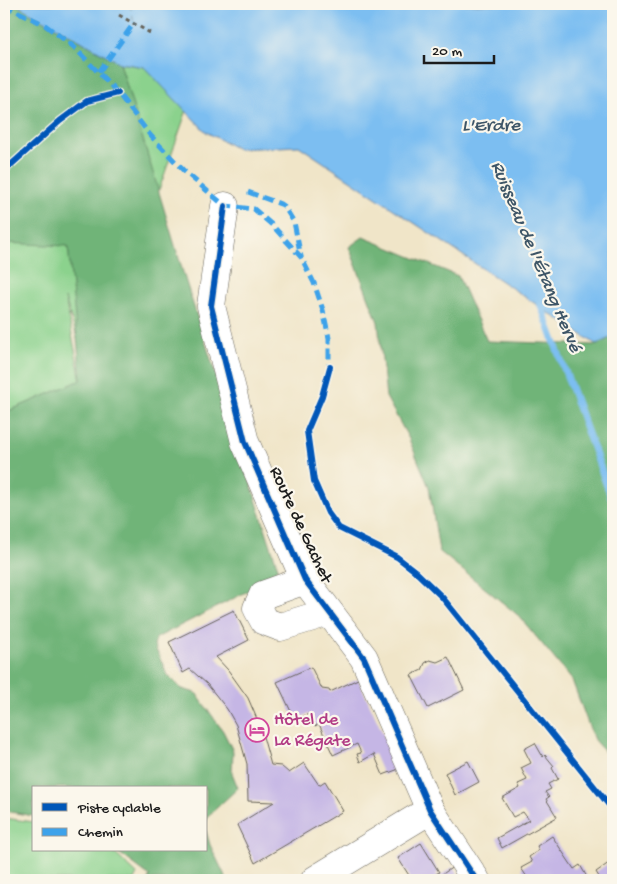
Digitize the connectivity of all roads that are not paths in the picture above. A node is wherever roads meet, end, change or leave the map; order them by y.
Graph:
1 (225, 206) dead end
2 (305, 580) junction
3 (329, 612) junction
4 (430, 810) junction
5 (315, 880) edge
6 (476, 880) edge

1 - 2 street, Route de Gachet
2 - 3 street, Route de Gachet
2 - 3 street
3 - 4 street, Route de Gachet
4 - 5 street
4 - 6 street, Route de Gachet

